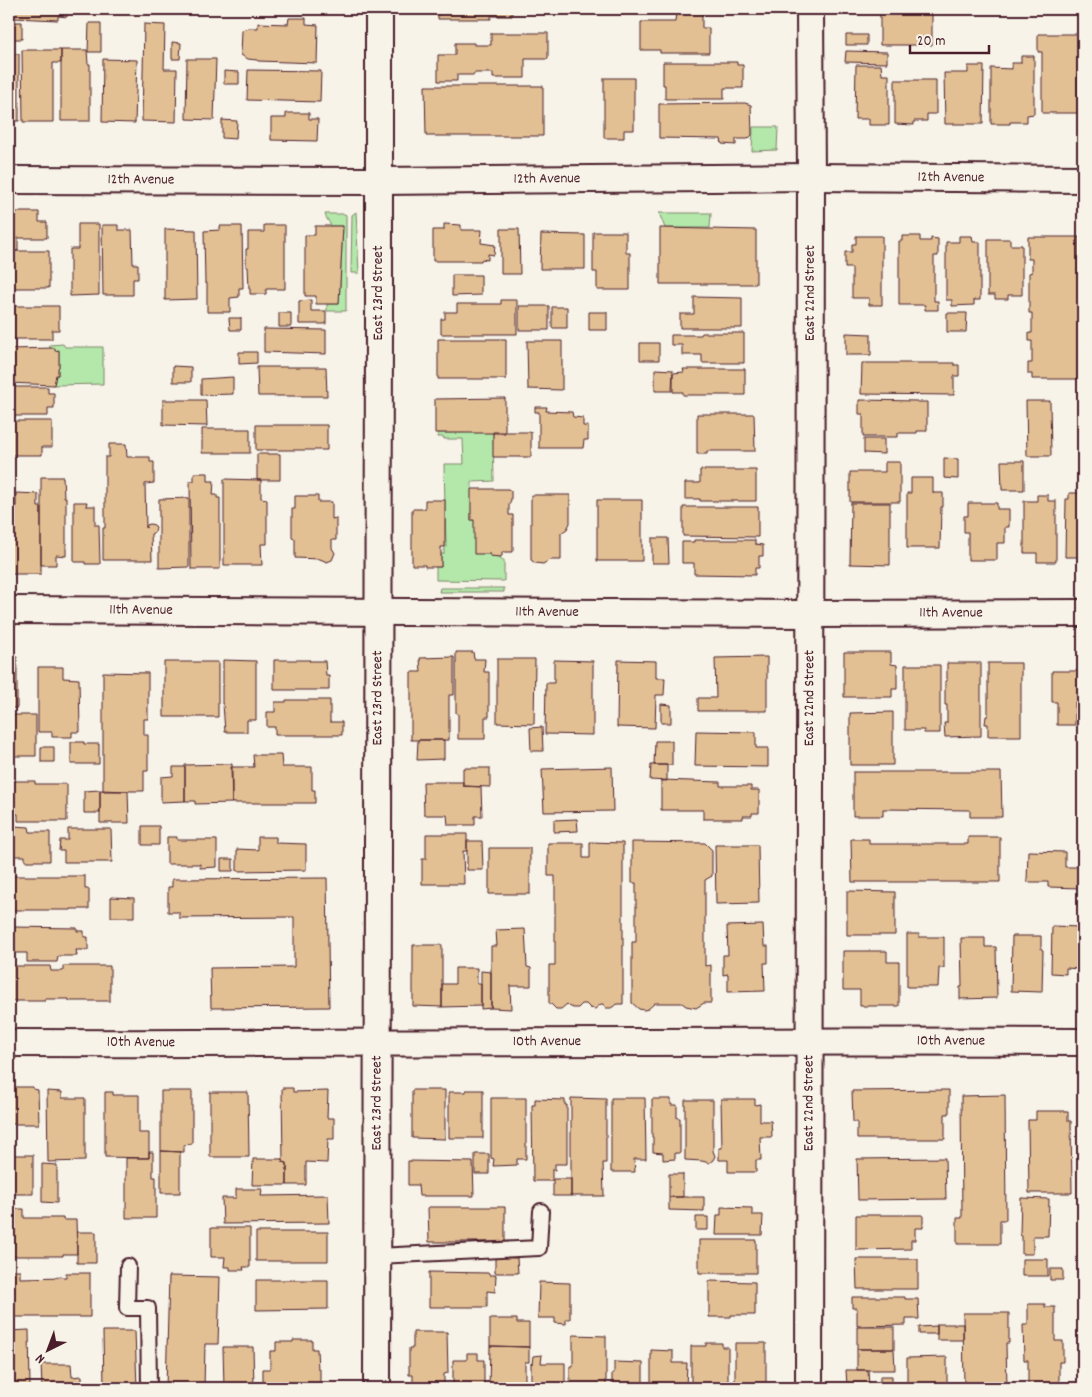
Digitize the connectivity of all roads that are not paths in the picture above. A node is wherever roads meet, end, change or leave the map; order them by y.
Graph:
1 (379, 9) edge
2 (810, 9) edge
3 (811, 177) junction
4 (1083, 179) edge
5 (9, 180) edge
6 (379, 181) junction
7 (9, 610) edge
8 (379, 612) junction
9 (1083, 612) edge
10 (810, 614) junction
11 (810, 1040) junction
12 (1083, 1042) edge
13 (9, 1044) edge
14 (377, 1044) junction
15 (541, 1211) dead end
16 (377, 1256) junction
17 (128, 1266) dead end
18 (149, 1388) edge
19 (377, 1388) edge
20 (809, 1388) edge

1 - 6 street, East 23rd Street
2 - 3 street, East 22nd Street
3 - 4 street, 12th Avenue
3 - 6 street, 12th Avenue
3 - 10 street, East 22nd Street
5 - 6 street, 12th Avenue
6 - 8 street, East 23rd Street
7 - 8 street, 11th Avenue
8 - 10 street, 11th Avenue
8 - 14 street, East 23rd Street
9 - 10 street, 11th Avenue
10 - 11 street, East 22nd Street
11 - 12 street, 10th Avenue
11 - 14 street, 10th Avenue
11 - 20 street, East 22nd Street
13 - 14 street, 10th Avenue
14 - 16 street, East 23rd Street
15 - 16 lane
16 - 19 street, East 23rd Street
17 - 18 lane

